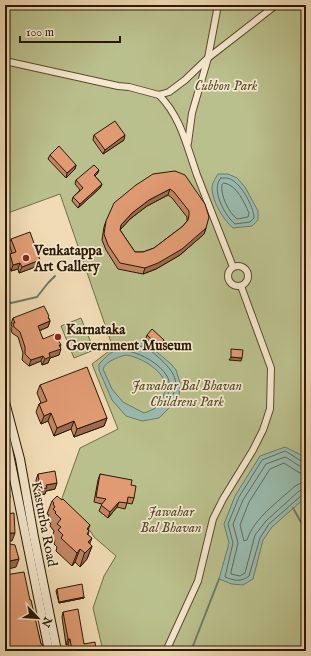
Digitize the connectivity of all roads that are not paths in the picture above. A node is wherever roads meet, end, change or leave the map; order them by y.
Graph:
1 (218, 5) edge
2 (276, 5) edge
3 (208, 58) junction
4 (5, 61) edge
5 (159, 95) junction
6 (188, 149) junction
7 (233, 267) junction
8 (241, 286) junction
9 (5, 402) edge
10 (5, 434) edge
11 (49, 651) edge
12 (57, 651) edge
13 (166, 651) edge

1 - 3 street
2 - 3 street
3 - 5 street
3 - 6 street
4 - 5 street
5 - 6 street
6 - 7 street
7 - 8 street
7 - 8 street
8 - 13 street
9 - 12 main road, Kasturba Road
10 - 11 main road, Kasturba Road

